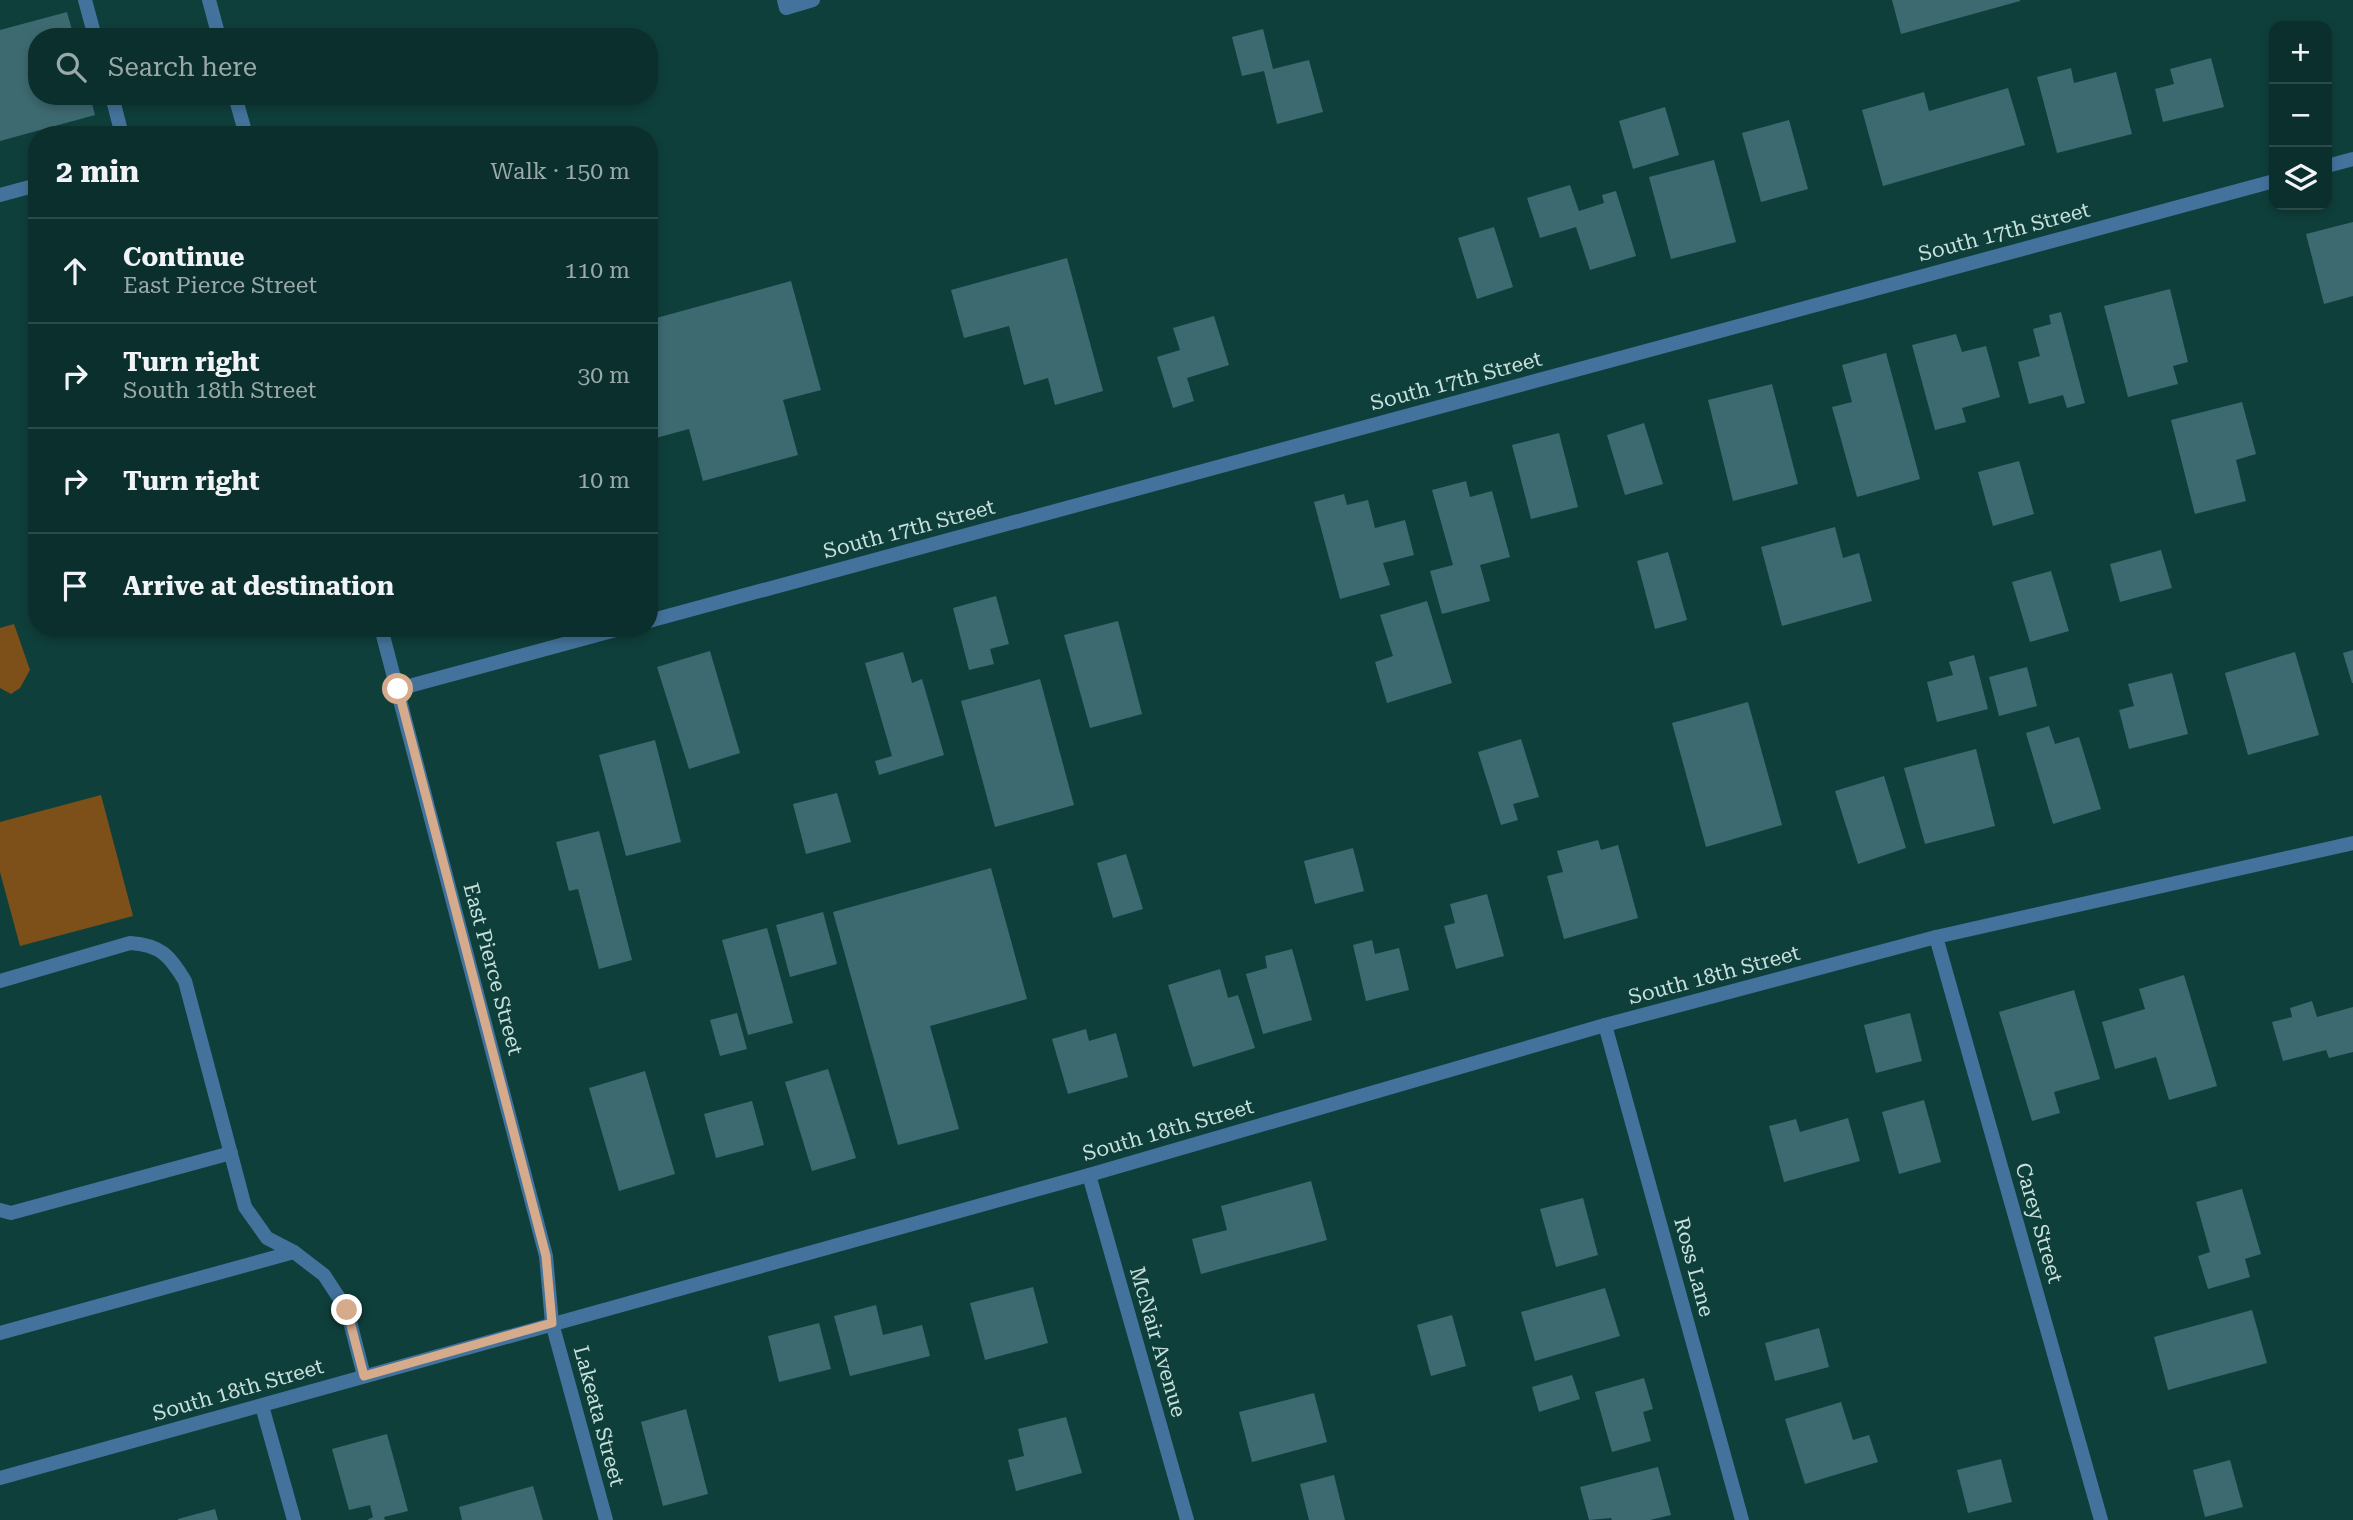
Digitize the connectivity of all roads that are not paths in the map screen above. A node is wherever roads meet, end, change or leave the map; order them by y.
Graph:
1 (85, 0) edge
2 (209, 0) edge
3 (784, 0) edge
4 (813, 0) edge
5 (93, 28) edge
6 (217, 28) edge
7 (114, 105) edge
8 (238, 105) edge
9 (120, 126) edge
10 (243, 126) edge
11 (2353, 159) edge
12 (2332, 165) edge
13 (2269, 182) edge
14 (28, 187) edge
15 (0, 195) edge
16 (658, 619) edge
17 (384, 637) edge
18 (590, 637) edge
19 (398, 689) junction
20 (2353, 843) edge
21 (1936, 937) junction
22 (0, 981) edge
23 (1605, 1026) junction
24 (231, 1153) junction
25 (1089, 1175) junction
26 (0, 1210) edge
27 (295, 1252) junction
28 (552, 1323) junction
29 (0, 1334) edge
30 (364, 1376) junction
31 (262, 1406) junction
32 (0, 1478) edge
33 (294, 1520) edge
34 (606, 1520) edge
35 (1187, 1520) edge
36 (1742, 1520) edge
37 (2101, 1520) edge

1 - 5 street
2 - 6 street
3 - 4 street
7 - 9 street
8 - 10 street
11 - 12 street
13 - 16 street, South 17th Street
14 - 15 street
17 - 19 street, East Pierce Street
18 - 19 street
19 - 28 street, East Pierce Street
20 - 21 street, South 18th Street
21 - 23 street, South 18th Street
21 - 37 street, Carey Street
22 - 24 street
23 - 25 street, South 18th Street
23 - 36 street, Ross Lane
24 - 26 street
24 - 27 street
25 - 28 street, South 18th Street
25 - 35 street, McNair Avenue
27 - 29 street
27 - 30 street
28 - 30 street, South 18th Street
28 - 34 street, Lakeata Street
30 - 31 street, South 18th Street
31 - 32 street, South 18th Street
31 - 33 street

